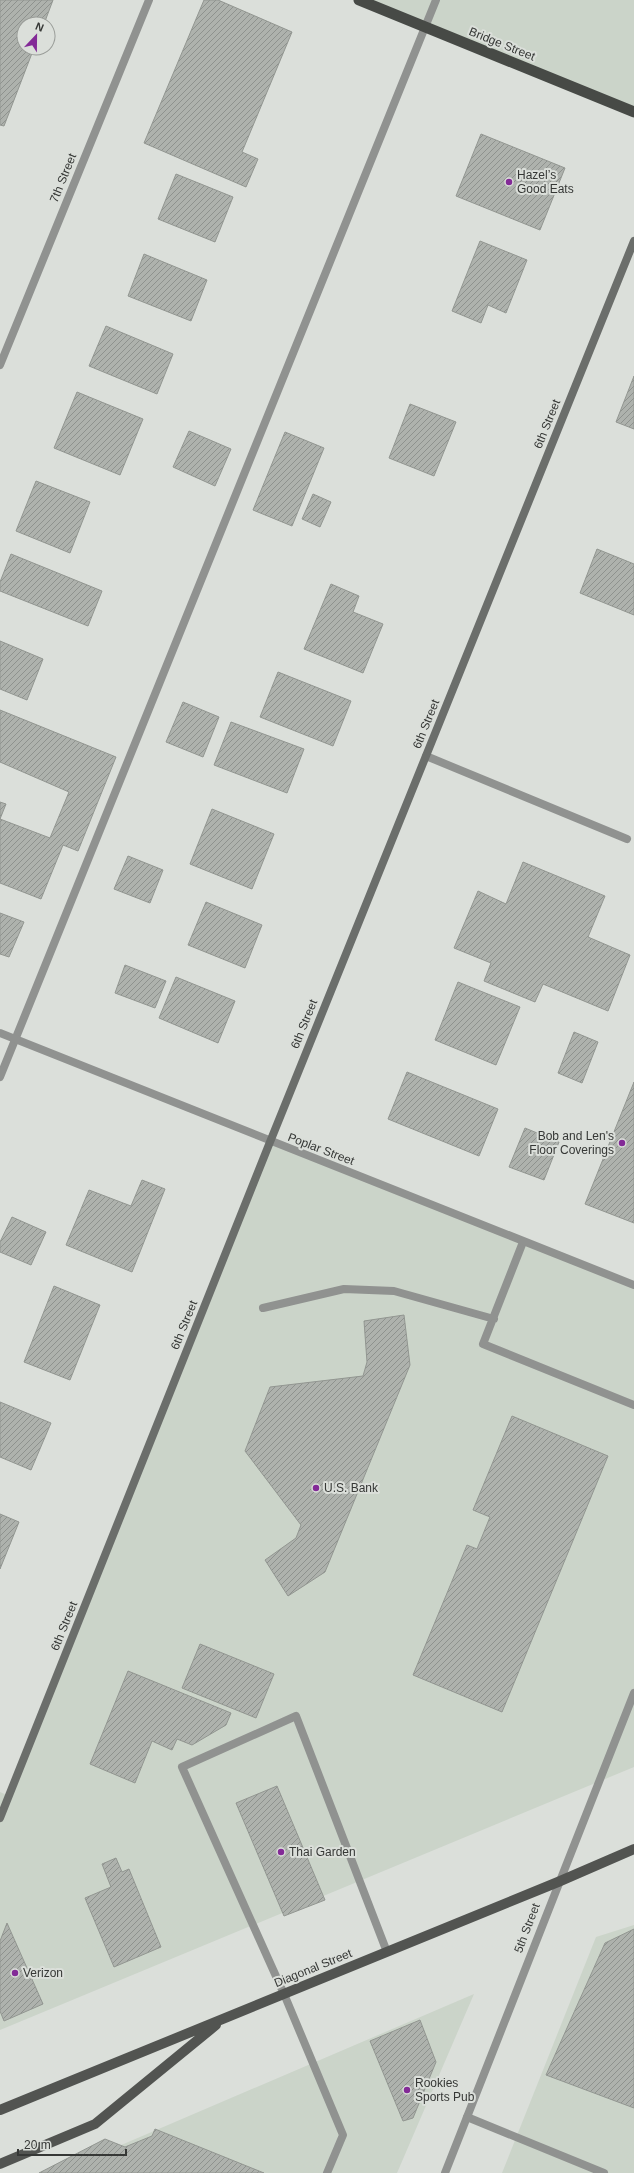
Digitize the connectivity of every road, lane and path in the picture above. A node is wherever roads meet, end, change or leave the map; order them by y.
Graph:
1 (149, 0) edge
2 (359, 0) edge
3 (436, 0) edge
4 (425, 27) junction
5 (634, 112) edge
6 (634, 241) edge
7 (0, 365) edge
8 (426, 756) junction
9 (627, 840) dead end
10 (0, 1033) edge
11 (15, 1039) junction
12 (0, 1077) edge
13 (270, 1142) junction
14 (523, 1242) junction
15 (634, 1285) edge
16 (263, 1308) dead end
17 (494, 1319) junction
18 (634, 1405) edge
19 (634, 1693) edge
20 (0, 1818) edge
21 (634, 1849) edge
22 (558, 1882) junction
23 (387, 1952) junction
24 (284, 1994) junction
25 (225, 2018) junction
26 (0, 2110) edge
27 (466, 2117) junction
28 (0, 2164) edge
29 (327, 2173) edge
30 (445, 2173) edge
31 (604, 2173) edge

1 - 7 street, 7th Street
2 - 4 highway, Bridge Street
3 - 4 street
4 - 5 highway, Bridge Street
4 - 11 street
6 - 8 main road, 6th Street
8 - 9 street
8 - 13 main road, 6th Street
10 - 11 street, Poplar Street
11 - 12 street
11 - 13 street, Poplar Street
13 - 14 street, Poplar Street
13 - 20 main road, 6th Street
14 - 15 street, Poplar Street
14 - 17 street
16 - 17 street
17 - 18 street
19 - 22 street, 5th Street
21 - 22 main road, Diagonal Street
22 - 23 main road, Diagonal Street
22 - 27 street, 5th Street
23 - 24 main road, Diagonal Street
23 - 24 street
24 - 25 main road, Diagonal Street
24 - 29 street
25 - 26 main road, Diagonal Street
25 - 28 main road
27 - 30 street, 5th Street
27 - 31 street

